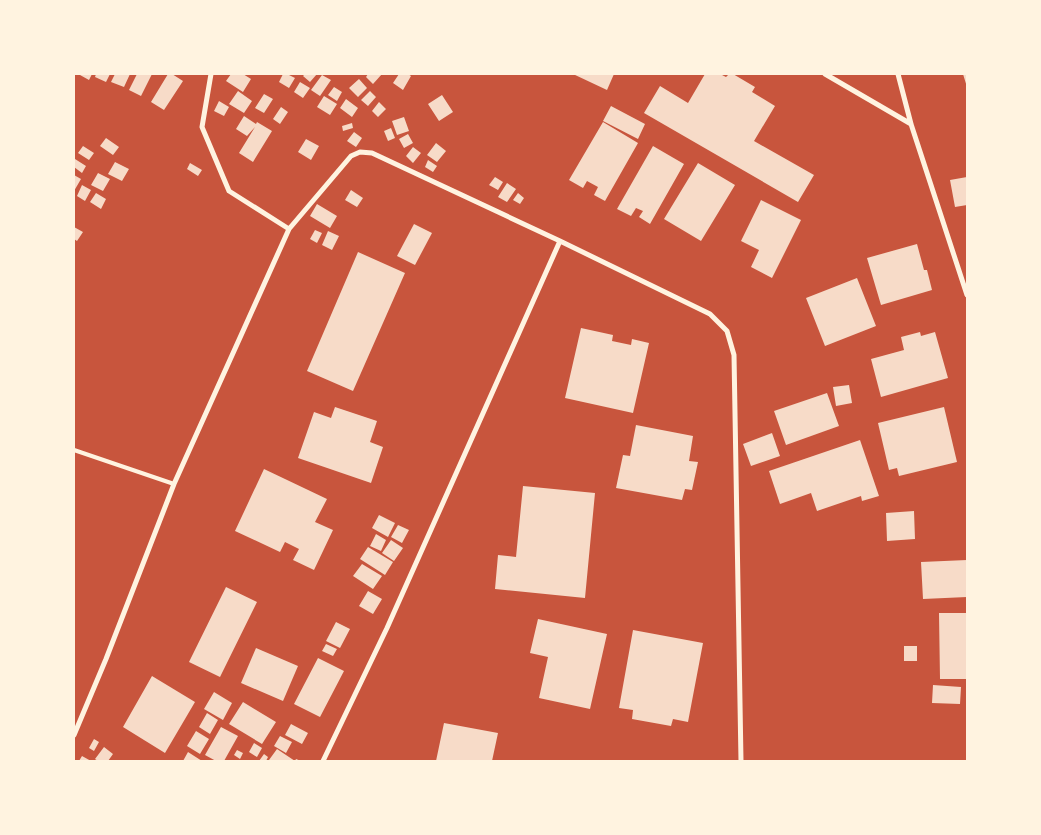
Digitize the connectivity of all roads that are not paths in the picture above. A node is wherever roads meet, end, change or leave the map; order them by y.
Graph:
1 (211, 74) edge
2 (825, 74) edge
3 (898, 74) edge
4 (911, 124) junction
5 (289, 228) junction
6 (560, 241) junction
7 (967, 295) edge
8 (74, 450) edge
9 (174, 484) junction
10 (74, 735) edge
11 (323, 761) edge
12 (741, 761) edge

1 - 5 street
2 - 4 street
3 - 4 street
4 - 7 street
5 - 6 street
5 - 9 street
6 - 11 street
6 - 12 street
8 - 9 lane
9 - 10 street

